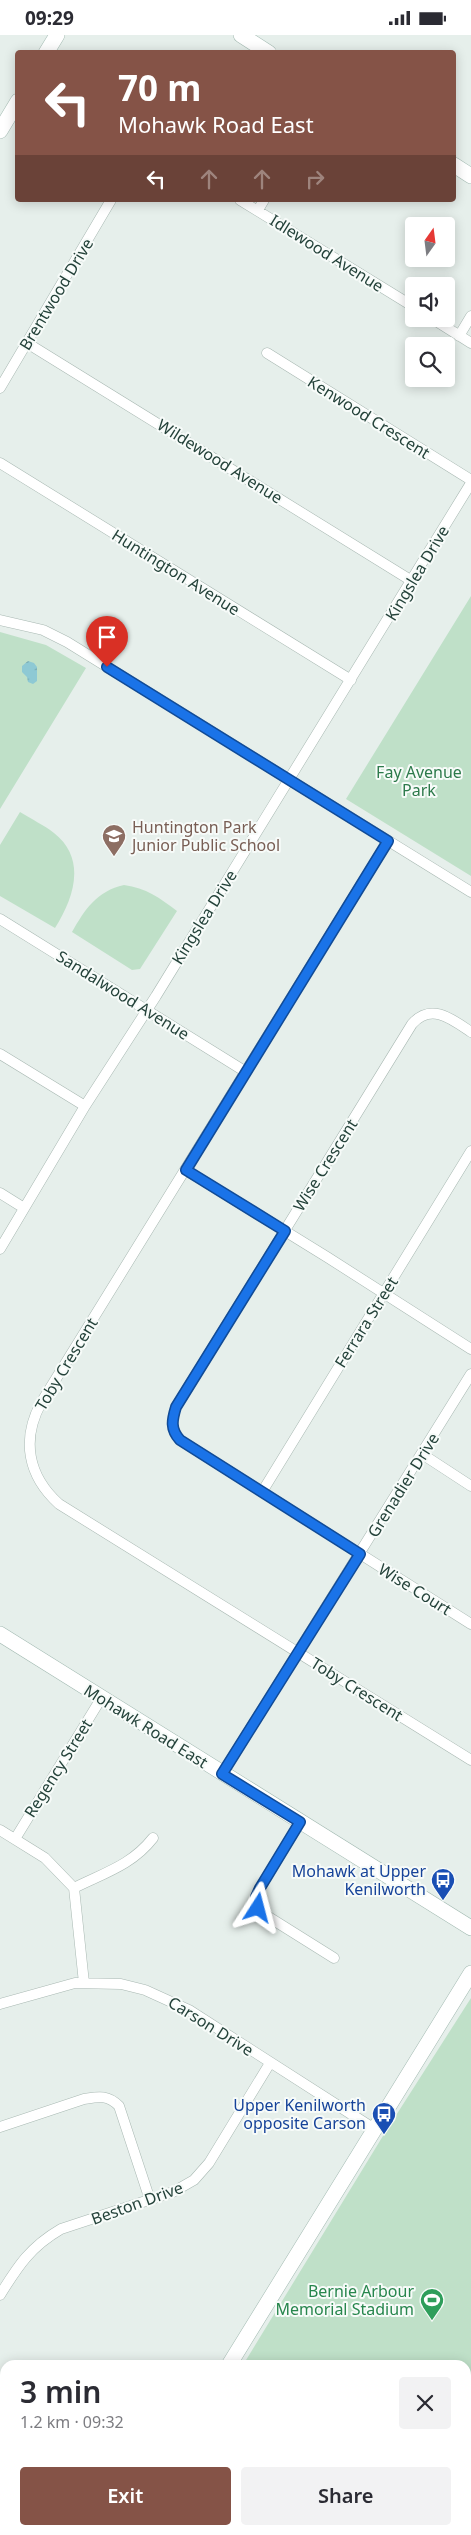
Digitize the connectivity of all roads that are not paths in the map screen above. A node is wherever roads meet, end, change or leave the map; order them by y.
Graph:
1 (56, 35) edge
2 (242, 35) edge
3 (48, 50) edge
4 (264, 50) edge
5 (15, 106) edge
6 (0, 131) edge
7 (456, 166) edge
8 (471, 176) edge
9 (110, 202) edge
10 (244, 202) edge
11 (263, 202) edge
12 (258, 210) junction
13 (405, 301) edge
14 (471, 316) edge
15 (445, 327) edge
16 (459, 336) junction
17 (27, 343) junction
18 (471, 343) edge
19 (267, 353) dead end
20 (0, 388) edge
21 (0, 463) edge
22 (471, 482) edge
23 (412, 581) junction
24 (0, 620) edge
25 (351, 680) junction
26 (289, 779) junction
27 (388, 841) junction
28 (471, 892) edge
29 (0, 919) edge
30 (147, 1009) junction
31 (471, 1032) edge
32 (0, 1054) edge
33 (246, 1072) junction
34 (85, 1106) junction
35 (471, 1151) edge
36 (186, 1170) junction
37 (0, 1193) edge
38 (24, 1208) junction
39 (285, 1231) junction
40 (0, 1249) edge
41 (384, 1294) junction
42 (471, 1349) edge
43 (471, 1374) edge
44 (422, 1454) junction
45 (471, 1486) edge
46 (262, 1492) junction
47 (360, 1554) junction
48 (471, 1624) edge
49 (0, 1634) edge
50 (298, 1652) junction
51 (102, 1697) junction
52 (471, 1760) edge
53 (222, 1774) junction
54 (300, 1822) junction
55 (0, 1830) edge
56 (153, 1838) dead end
57 (15, 1839) junction
58 (74, 1888) junction
59 (471, 1928) edge
60 (334, 1958) dead end
61 (471, 1973) edge
62 (84, 1983) junction
63 (0, 2004) edge
64 (270, 2063) junction
65 (0, 2127) edge
66 (376, 2130) junction
67 (150, 2200) junction
68 (0, 2295) edge
69 (232, 2360) edge

1 - 3 main road
2 - 4 main road
5 - 6 main road
7 - 8 main road
9 - 17 street, Brentwood Drive
10 - 12 street, Idlewood Avenue
11 - 12 street
12 - 13 street, Idlewood Avenue
14 - 16 street
15 - 16 street
16 - 18 street
17 - 20 street, Brentwood Drive
17 - 23 street, Wildewood Avenue
19 - 22 street, Kenwood Crescent
21 - 25 street, Huntington Avenue
22 - 23 street, Kingslea Drive
23 - 25 street, Kingslea Drive
24 - 26 street
25 - 26 street, Kingslea Drive
26 - 27 street
26 - 30 street, Kingslea Drive
27 - 28 street
27 - 33 street, Toby Crescent
29 - 30 street, Sandalwood Avenue
30 - 33 street, Sandalwood Avenue
30 - 34 street, Kingslea Drive
31 - 39 street, Wise Crescent
32 - 34 street
33 - 36 street, Toby Crescent
34 - 38 street, Kingslea Drive
35 - 41 street, Ferrara Street
36 - 39 street
36 - 50 street, Toby Crescent
37 - 38 street
38 - 40 street, Kingslea Drive
39 - 41 street
39 - 46 street, Wise Crescent
41 - 42 street
41 - 46 street, Ferrara Street
43 - 44 street, Grenadier Drive
44 - 45 street
44 - 47 street, Grenadier Drive
46 - 47 street, Wise Crescent
47 - 48 street, Wise Court
47 - 50 street, Grenadier Drive
49 - 51 main road, Mohawk Road East
50 - 52 street, Toby Crescent
50 - 53 street, Grenadier Drive
51 - 53 main road, Mohawk Road East
51 - 57 street, Regency Street
53 - 54 main road, Mohawk Road East
54 - 59 main road, Mohawk Road East
54 - 60 street
55 - 57 street
56 - 58 street
57 - 58 street
58 - 62 street
61 - 66 main road
62 - 63 street, Carson Drive
62 - 64 street, Carson Drive
64 - 66 street, Carson Drive
64 - 67 street, Beston Drive
65 - 67 street
66 - 69 main road
67 - 68 street, Beston Drive

